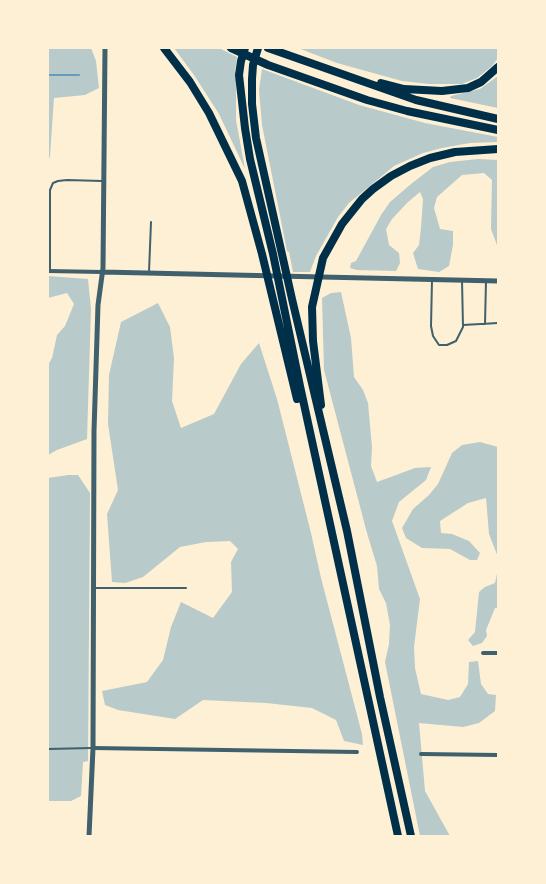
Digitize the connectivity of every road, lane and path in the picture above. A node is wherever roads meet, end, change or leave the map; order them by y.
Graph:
1 (106, 48) edge
2 (164, 48) edge
3 (231, 48) edge
4 (245, 48) edge
5 (258, 48) edge
6 (268, 48) edge
7 (307, 62) junction
8 (498, 67) edge
9 (498, 119) edge
10 (498, 130) edge
11 (498, 149) edge
12 (104, 181) junction
13 (151, 222) dead end
14 (49, 271) edge
15 (102, 272) junction
16 (148, 274) junction
17 (432, 280) junction
18 (462, 280) junction
19 (486, 281) junction
20 (498, 281) edge
21 (498, 323) edge
22 (485, 324) junction
23 (463, 325) junction
24 (326, 442) junction
25 (325, 501) junction
26 (94, 588) junction
27 (186, 588) dead end
28 (483, 653) dead end
29 (498, 653) edge
30 (93, 748) junction
31 (48, 750) edge
32 (356, 752) dead end
33 (421, 754) dead end
34 (498, 755) edge
35 (89, 836) edge
36 (398, 836) edge
37 (411, 836) edge

1 - 12 street
2 - 25 highway
3 - 10 highway
4 - 25 highway
5 - 24 highway
6 - 7 highway
7 - 8 highway
7 - 9 highway
11 - 24 highway
12 - 14 lane
12 - 15 street
13 - 16 lane
14 - 15 street
15 - 16 street
15 - 26 street
16 - 17 street
17 - 18 street
17 - 23 lane
18 - 19 street
18 - 23 lane
19 - 20 street
19 - 22 lane
21 - 22 lane
22 - 23 lane
24 - 37 highway
25 - 36 highway
26 - 27 lane
26 - 30 street
28 - 29 street
30 - 31 lane
30 - 32 street
30 - 35 street
33 - 34 street

